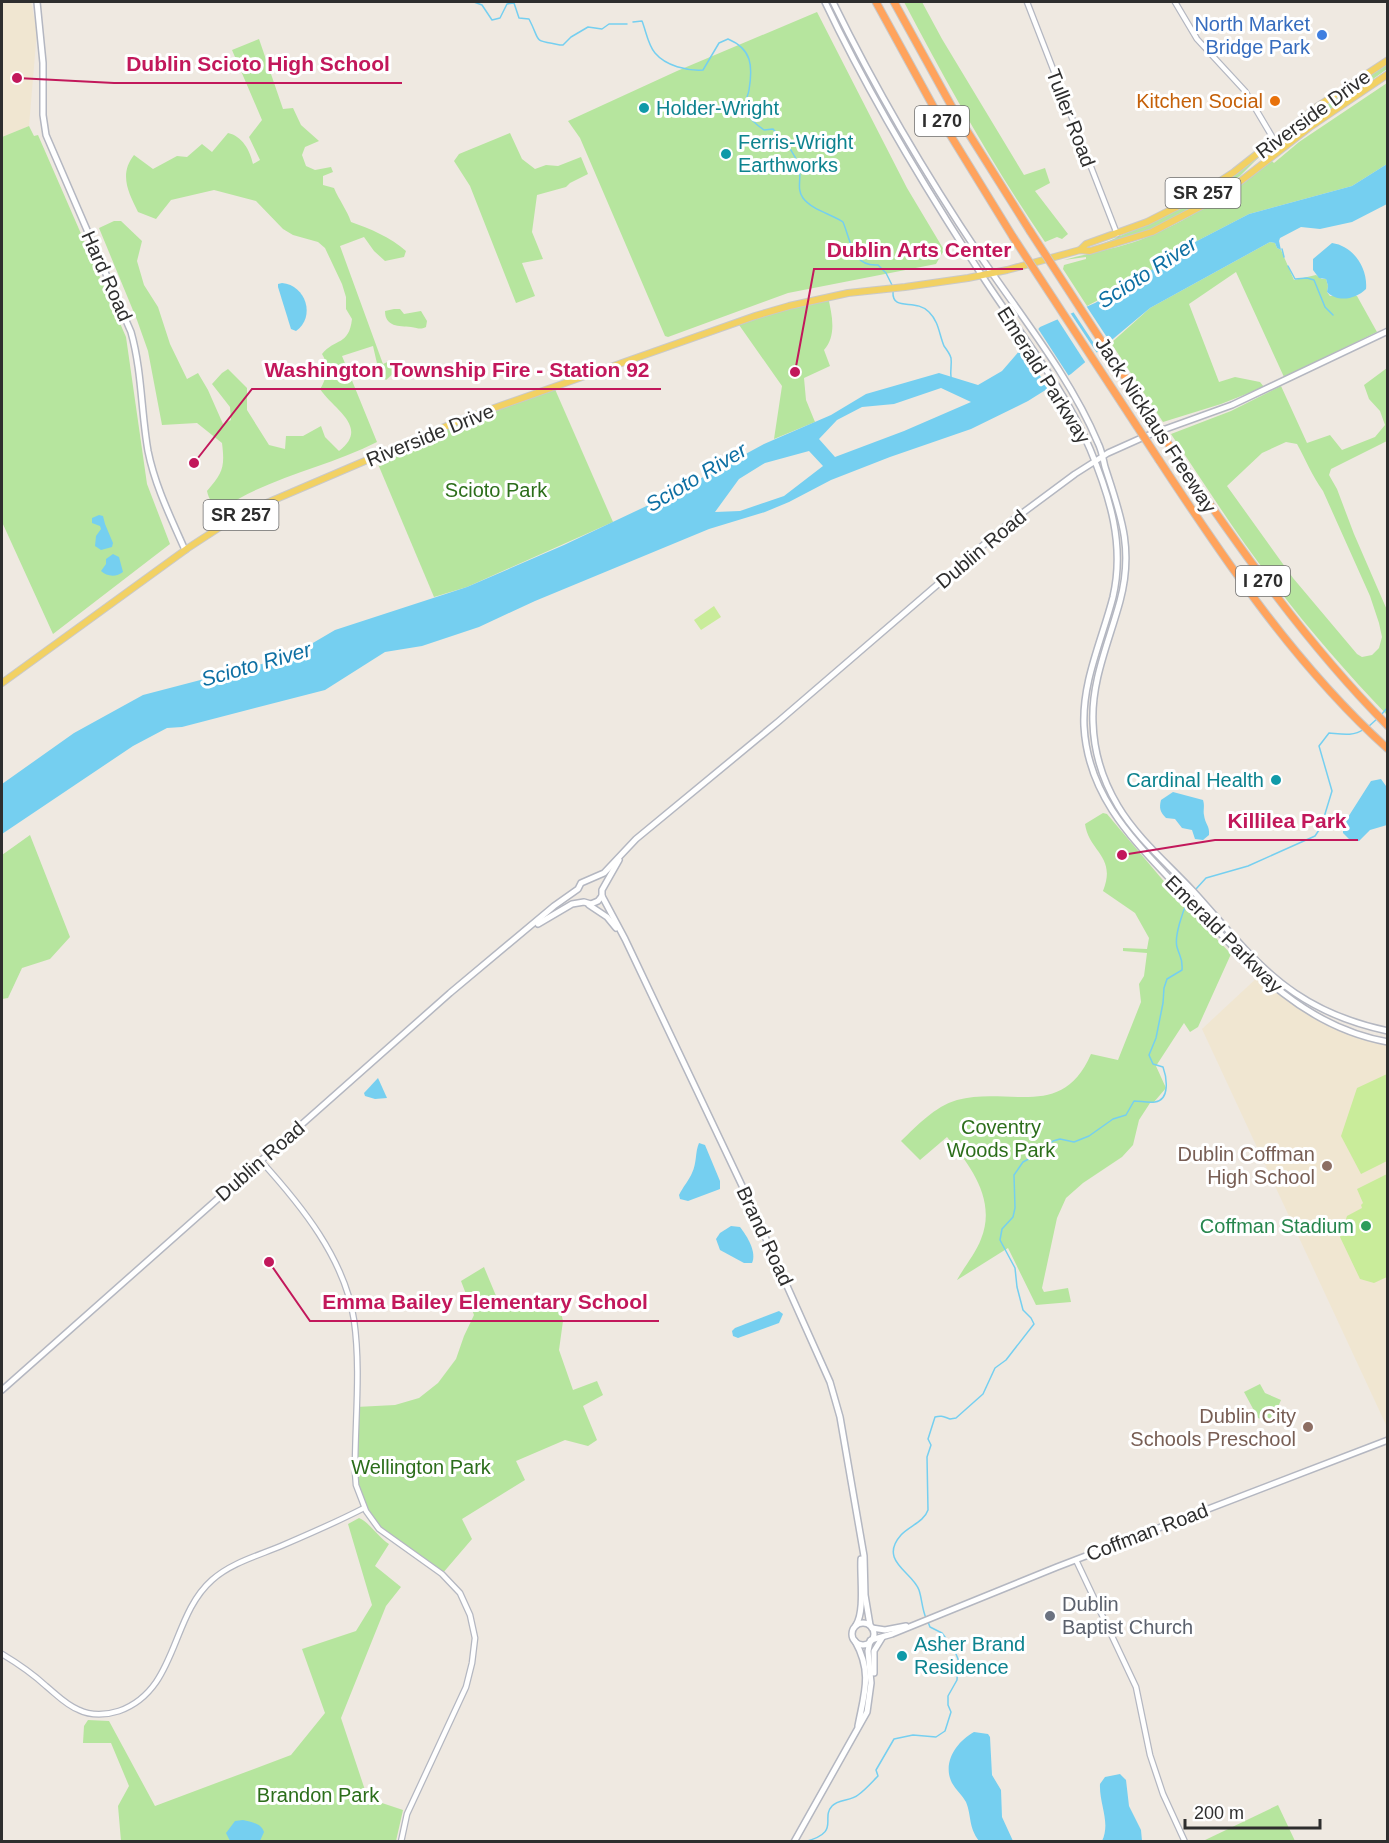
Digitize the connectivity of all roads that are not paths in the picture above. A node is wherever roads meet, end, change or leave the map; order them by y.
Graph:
1 (37, 2) edge
2 (825, 2) edge
3 (833, 2) edge
4 (876, 2) edge
5 (894, 2) edge
6 (1027, 2) edge
7 (1175, 2) edge
8 (1388, 60) edge
9 (1388, 74) edge
10 (1274, 140) junction
11 (1280, 150) junction
12 (1117, 234) junction
13 (1080, 250) junction
14 (992, 273) junction
15 (981, 275) junction
16 (1388, 330) edge
17 (1103, 456) junction
18 (1095, 462) junction
19 (185, 550) junction
20 (2, 683) edge
21 (1388, 726) edge
22 (1388, 749) edge
23 (626, 848) junction
24 (591, 880) junction
25 (578, 889) junction
26 (602, 893) junction
27 (586, 903) junction
28 (521, 934) junction
29 (625, 939) junction
30 (1388, 1031) edge
31 (1388, 1041) edge
32 (261, 1161) junction
33 (2, 1390) edge
34 (1388, 1440) edge
35 (364, 1508) junction
36 (862, 1549) junction
37 (1076, 1560) junction
38 (856, 1625) junction
39 (907, 1626) junction
40 (871, 1627) junction
41 (882, 1638) junction
42 (855, 1641) junction
43 (871, 1641) junction
44 (2, 1654) edge
45 (871, 1683) junction
46 (857, 1731) junction
47 (401, 1842) edge
48 (795, 1842) edge
49 (1185, 1842) edge

1 - 19 main road, Hard Road
2 - 15 main road, Emerald Parkway
3 - 14 main road, Emerald Parkway
4 - 22 highway, Jack Nicklaus Freeway / I 270, bridge
5 - 21 highway, Jack Nicklaus Freeway / I 270, bridge
6 - 12 street, Tuller Road
7 - 10 street
8 - 10 main road, Riverside Drive / SR 257
9 - 11 main road, Riverside Drive / SR 257
10 - 11 street
10 - 12 main road, Riverside Drive / SR 257
11 - 13 main road, Riverside Drive / SR 257
12 - 13 main road, Riverside Drive / SR 257
13 - 14 main road, Riverside Drive / SR 257
14 - 15 main road, Riverside Drive / SR 257
14 - 17 main road, Emerald Parkway
15 - 18 main road, Emerald Parkway
15 - 19 main road, Riverside Drive / SR 257
16 - 17 main road, Dublin Road
17 - 18 main road, Dublin Road
17 - 30 main road, Emerald Parkway
18 - 23 main road, Dublin Road
18 - 31 main road, Emerald Parkway
19 - 20 main road, Riverside Drive / SR 257
23 - 24 main road, Dublin Road
23 - 26 main road, Dublin Road
24 - 25 main road
24 - 26 main road
25 - 27 main road
25 - 28 main road, Dublin Road
26 - 27 main road
26 - 29 main road, Brand Road
27 - 28 main road, Dublin Road
27 - 29 main road, Brand Road
28 - 32 main road, Dublin Road
29 - 36 main road, Brand Road
32 - 33 main road, Dublin Road
32 - 35 street
34 - 37 main road, Coffman Road
35 - 44 street
35 - 47 street
36 - 38 main road, Brand Road
36 - 40 main road, Brand Road
37 - 39 main road, Coffman Road
37 - 49 street
38 - 40 main road
38 - 42 main road
39 - 40 main road, Coffman Road
39 - 41 main road, Coffman Road
40 - 43 main road
41 - 43 main road, Coffman Road
41 - 45 main road
42 - 43 main road
42 - 46 main road
43 - 45 main road
45 - 46 main road
46 - 48 main road

